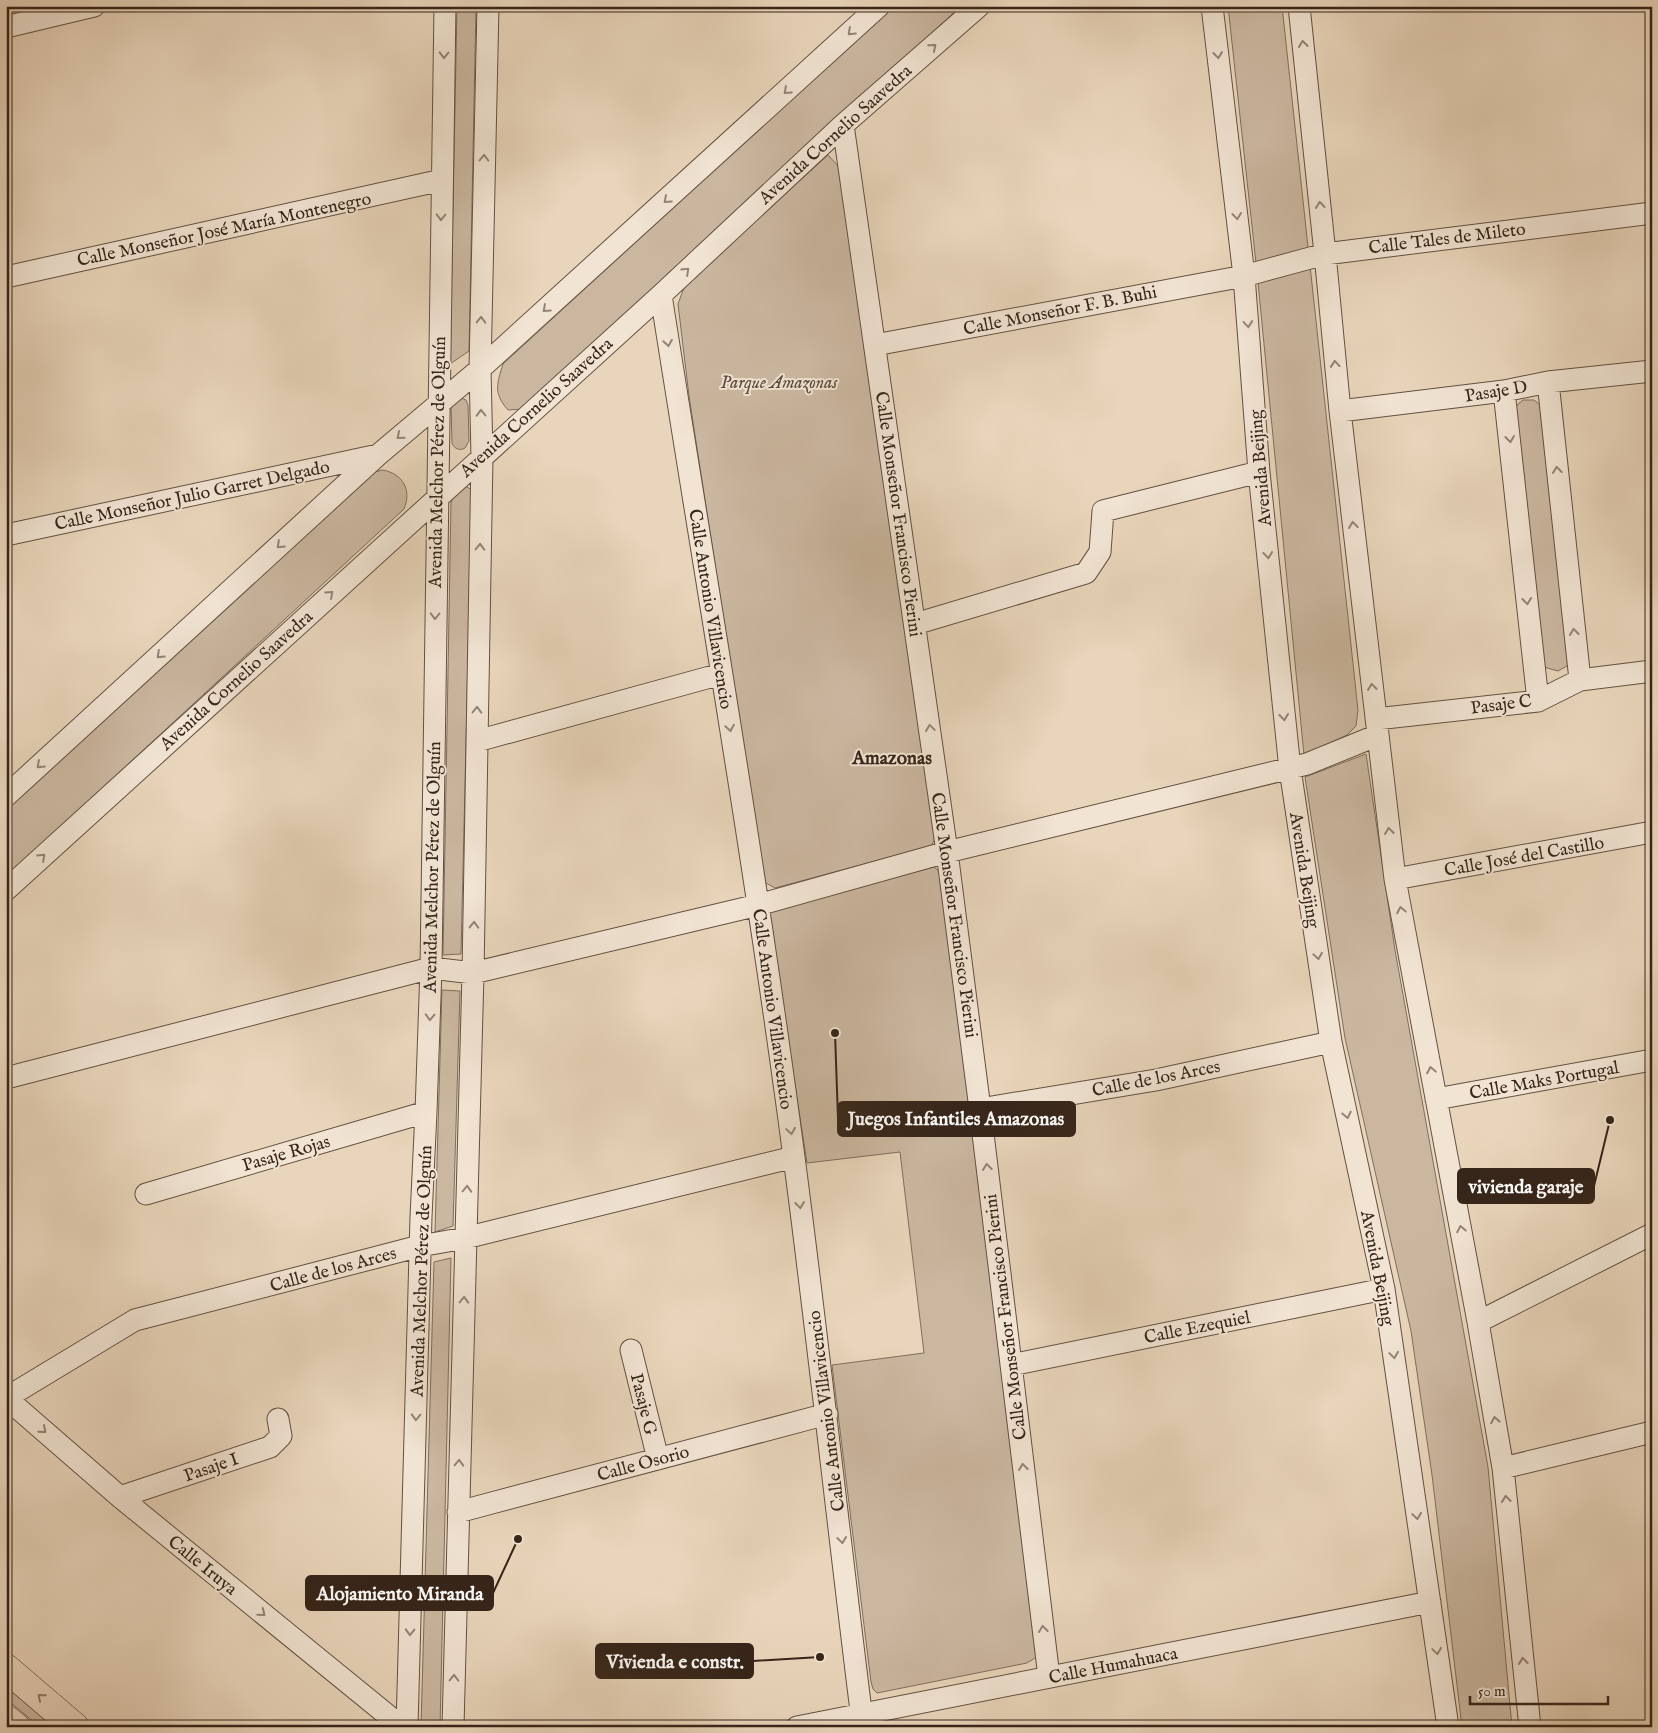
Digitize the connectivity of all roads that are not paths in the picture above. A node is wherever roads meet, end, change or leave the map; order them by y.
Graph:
1 (94, 6) edge
2 (445, 6) edge
3 (488, 6) edge
4 (879, 6) edge
5 (979, 6) edge
6 (1212, 6) edge
7 (1298, 6) edge
8 (6, 27) edge
9 (844, 125) junction
10 (442, 180) junction
11 (1652, 213) edge
12 (1325, 254) junction
13 (1244, 276) junction
14 (6, 277) edge
15 (660, 295) junction
16 (875, 345) junction
17 (480, 369) junction
18 (1652, 371) edge
19 (1548, 382) junction
20 (1504, 391) junction
21 (438, 405) junction
22 (1340, 411) junction
23 (378, 455) junction
24 (482, 457) junction
25 (1259, 472) junction
26 (437, 498) junction
27 (6, 535) edge
28 (915, 624) junction
29 (1652, 671) edge
30 (721, 674) junction
31 (1580, 680) junction
32 (1538, 701) junction
33 (1377, 727) junction
34 (477, 741) junction
35 (1290, 769) junction
36 (6, 796) edge
37 (1652, 832) edge
38 (947, 852) junction
39 (1395, 879) junction
40 (6, 890) edge
41 (758, 904) junction
42 (431, 968) junction
43 (473, 973) junction
44 (1331, 1042) junction
45 (1652, 1060) edge
46 (6, 1078) edge
47 (1436, 1099) junction
48 (980, 1109) junction
49 (426, 1112) junction
50 (794, 1157) junction
51 (146, 1194) dead end
52 (1652, 1234) edge
53 (466, 1238) junction
54 (420, 1246) junction
55 (1384, 1289) junction
56 (1478, 1322) junction
57 (631, 1350) dead end
58 (1011, 1365) junction
59 (6, 1398) edge
60 (827, 1414) junction
61 (278, 1419) dead end
62 (1652, 1432) edge
63 (658, 1459) junction
64 (1503, 1468) junction
65 (120, 1498) junction
66 (458, 1512) junction
67 (1430, 1602) junction
68 (6, 1668) edge
69 (1049, 1677) junction
70 (6, 1719) edge
71 (862, 1720) edge
72 (16, 1727) edge
73 (75, 1727) edge
74 (402, 1727) edge
75 (407, 1727) edge
76 (453, 1727) edge
77 (797, 1727) edge
78 (1448, 1727) edge
79 (1530, 1727) edge

1 - 8 street
2 -> 10 street, Avenida Melchor Pérez de Olguín
17 -> 3 street
4 -> 17 street
9 -> 5 street, Avenida Cornelio Saavedra
6 -> 13 street, Avenida Beijing
12 -> 7 street
15 -> 9 street, Avenida Cornelio Saavedra
9 - 16 street, Calle Monseñor Francisco Pierini
10 - 14 street, Calle Monseñor José María Montenegro
10 -> 21 street, Avenida Melchor Pérez de Olguín
11 - 12 street, Calle Tales de Mileto
12 - 13 street, Calle Tales de Mileto
22 -> 12 street
13 - 16 street, Calle Monseñor F. B. Buhi
13 -> 25 street, Avenida Beijing
15 - 24 street, Avenida Cornelio Saavedra
15 -> 30 street, Calle Antonio Villavicencio
16 - 28 street, Calle Monseñor Francisco Pierini
17 - 21 street
24 -> 17 street
18 - 19 street, Pasaje D
19 - 20 street, Pasaje D
31 -> 19 street
20 - 22 street, Pasaje D
20 -> 32 street
21 -> 23 street
21 - 26 street, Avenida Melchor Pérez de Olguín
33 -> 22 street
23 - 27 street, Calle Monseñor Julio Garret Delgado
23 -> 36 street
24 - 26 street, Avenida Cornelio Saavedra
34 -> 24 street
25 - 28 street
25 -> 35 street, Avenida Beijing
40 -> 26 street, Avenida Cornelio Saavedra
26 -> 42 street, Avenida Melchor Pérez de Olguín
38 -> 28 street, Calle Monseñor Francisco Pierini
29 - 31 street, Pasaje C
30 - 34 street
30 -> 41 street, Calle Antonio Villavicencio
31 - 32 street, Pasaje C
32 - 33 street, Pasaje C
33 - 35 street, Pasaje C
39 -> 33 street
43 -> 34 street
35 - 38 street, Pasaje C
35 -> 44 street, Avenida Beijing
37 - 39 street, Calle José del Castillo
38 - 41 street, Pasaje C
38 - 48 street, Calle Monseñor Francisco Pierini
47 -> 39 street
41 - 43 street, Pasaje C
41 -> 50 street, Calle Antonio Villavicencio
42 - 43 street
42 - 46 street
42 -> 49 street, Avenida Melchor Pérez de Olguín
53 -> 43 street
44 - 48 street, Calle de los Arces
44 -> 55 street, Avenida Beijing
45 - 47 street, Calle Maks Portugal
56 -> 47 street
58 -> 48 street, Calle Monseñor Francisco Pierini
49 - 51 street, Pasaje Rojas
49 - 54 street, Avenida Melchor Pérez de Olguín
50 - 53 street, Calle de los Arces
50 -> 60 street, Calle Antonio Villavicencio
52 - 56 street
53 - 54 street, Calle de los Arces
66 -> 53 street
54 - 59 street, Calle de los Arces
54 -> 75 street, Avenida Melchor Pérez de Olguín
55 - 58 street, Calle Ezequiel
55 -> 67 street, Avenida Beijing
64 -> 56 street
57 - 63 street, Pasaje G
69 -> 58 street, Calle Monseñor Francisco Pierini
59 -> 65 street, Calle Iruya
60 - 63 street, Calle Osorio
60 -> 71 street, Calle Antonio Villavicencio
61 - 65 street, Pasaje I
62 - 64 street
63 - 66 street, Calle Osorio
79 -> 64 street
65 -> 74 street, Calle Iruya
76 -> 66 street
67 - 69 street, Calle Humahuaca
67 -> 78 street, Avenida Beijing
73 -> 68 highway
69 - 71 street, Calle Humahuaca
70 - 72 highway
71 - 77 street, Calle Humahuaca

